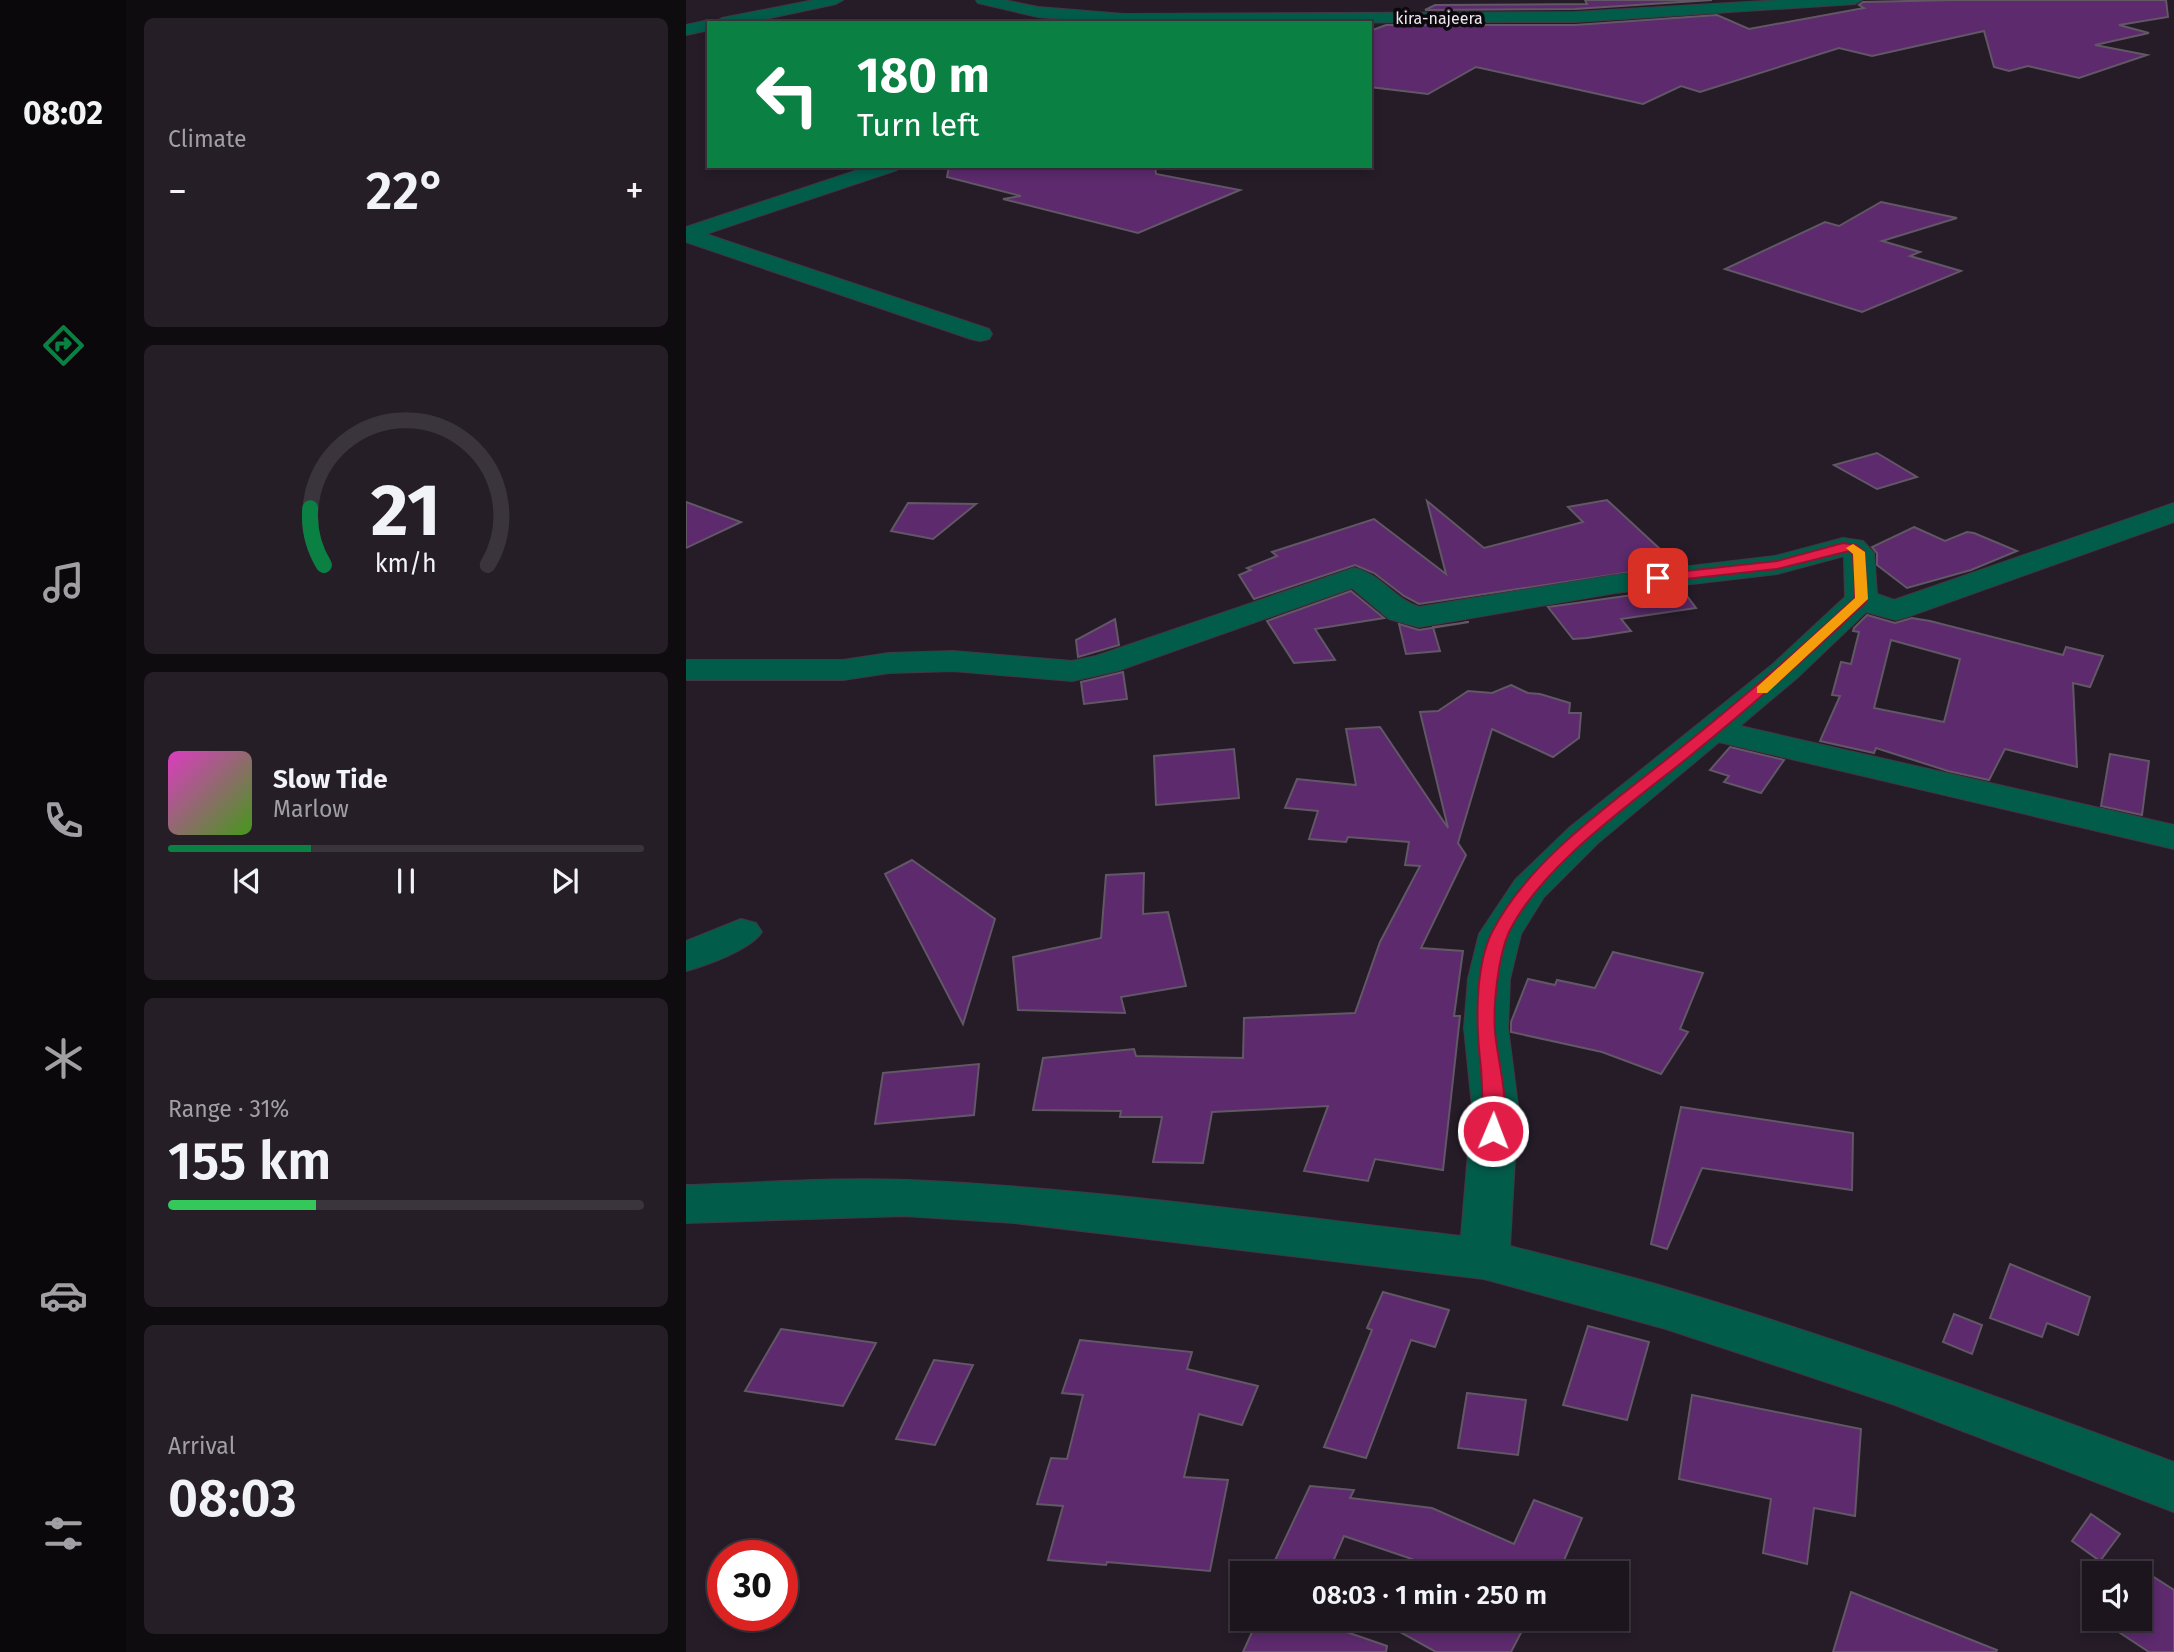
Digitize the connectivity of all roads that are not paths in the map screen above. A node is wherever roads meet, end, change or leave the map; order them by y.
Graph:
1 (836, 0) edge
2 (983, 0) edge
3 (1855, 0) edge
4 (1073, 15) junction
5 (1124, 19) junction
6 (732, 21) edge
7 (1090, 21) edge
8 (1116, 21) edge
9 (707, 26) edge
10 (686, 30) edge
11 (884, 168) edge
12 (686, 235) edge
13 (980, 334) dead end
14 (2174, 513) edge
15 (1861, 599) junction
16 (686, 670) edge
17 (1712, 730) junction
18 (2174, 837) edge
19 (741, 932) dead end
20 (686, 957) edge
21 (686, 1204) edge
22 (1485, 1259) junction
23 (2174, 1487) edge

1 - 6 street
2 - 4 street, kira-najeera
3 - 5 street, kira-najeera
4 - 5 street, kira-najeera
4 - 7 street
5 - 8 street
9 - 10 street
11 - 12 street
12 - 13 street
14 - 15 street
15 - 16 street
15 - 17 street
17 - 18 street
17 - 22 street
19 - 20 street
21 - 22 street
22 - 23 street

